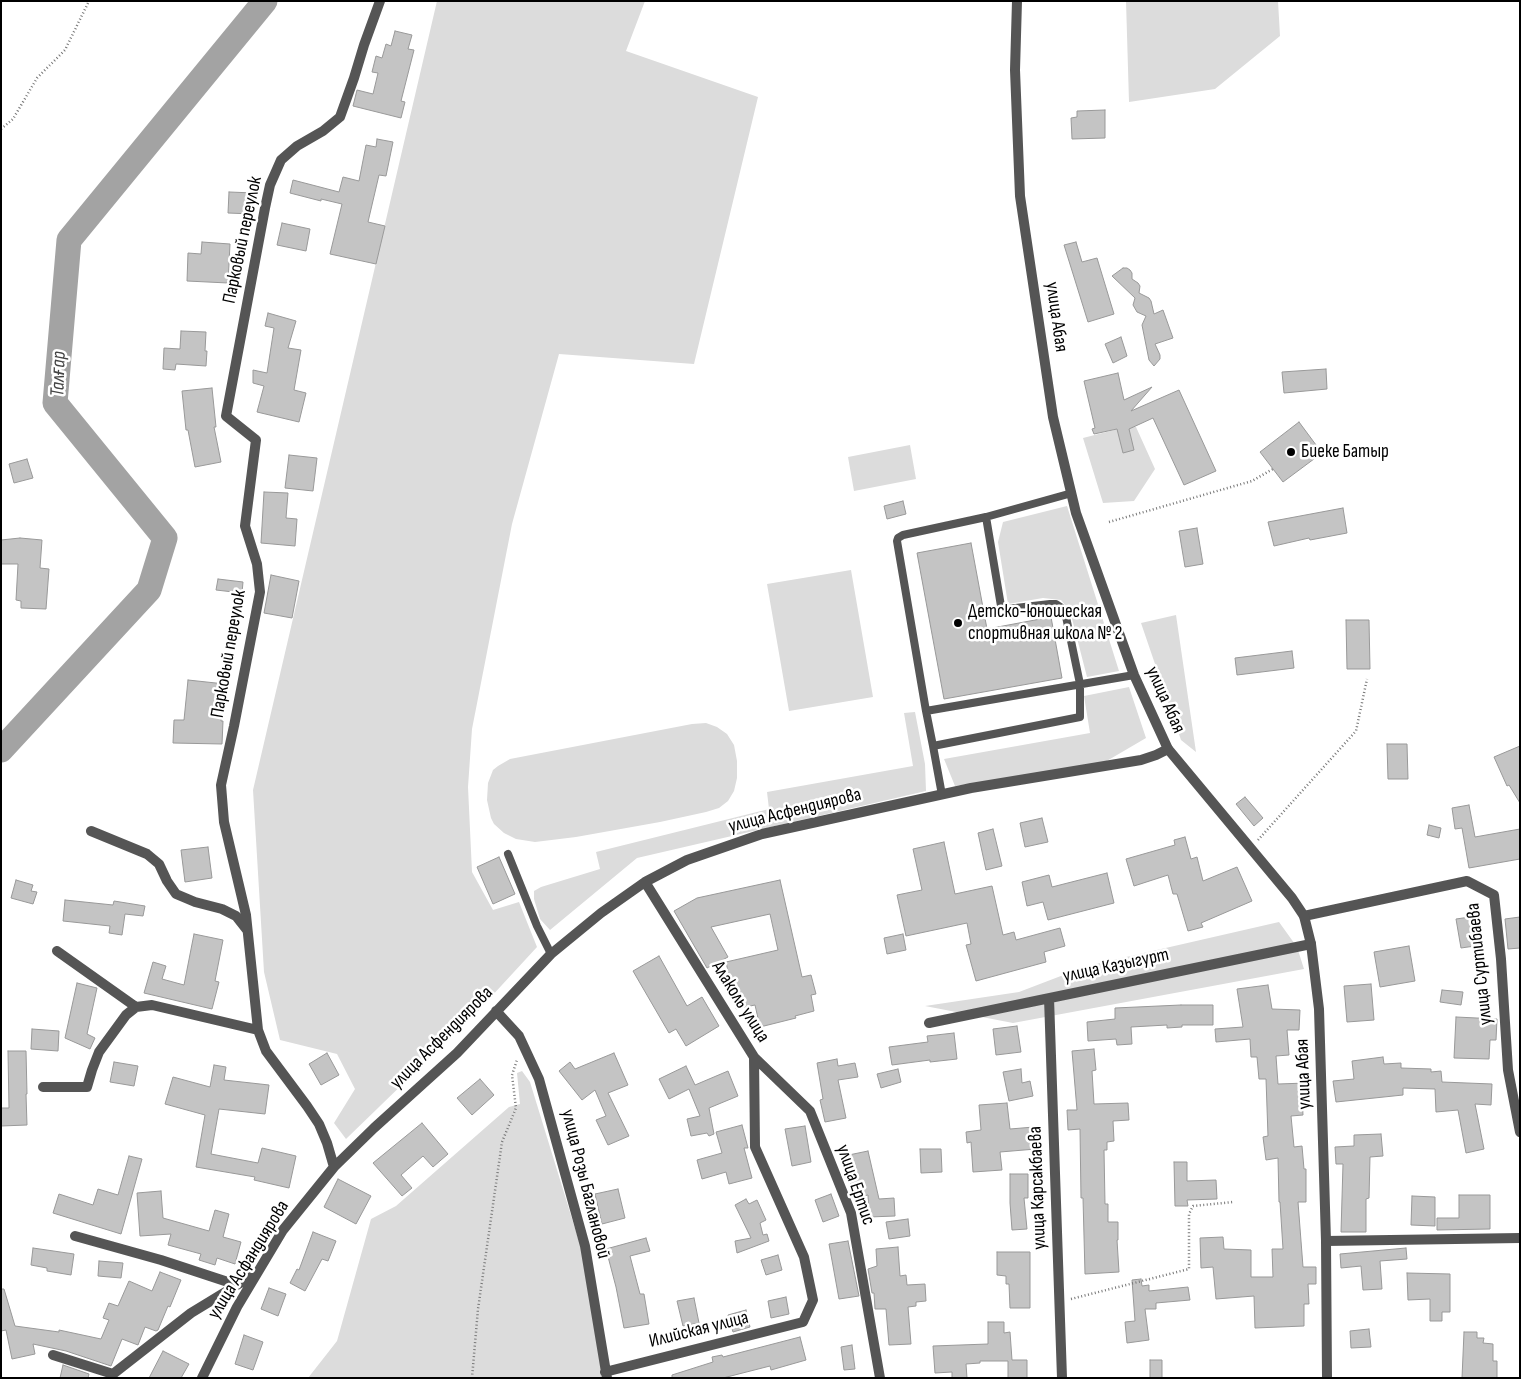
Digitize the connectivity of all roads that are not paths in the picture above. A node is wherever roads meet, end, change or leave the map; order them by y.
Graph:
1 (380, 1) edge
2 (1017, 1) edge
3 (1072, 493) junction
4 (986, 517) junction
5 (1134, 674) junction
6 (1080, 684) junction
7 (926, 712) junction
8 (933, 746) junction
9 (1168, 749) junction
10 (942, 795) junction
11 (91, 831) dead end
12 (508, 854) dead end
13 (645, 882) junction
14 (1304, 916) junction
15 (248, 931) junction
16 (1311, 944) junction
17 (57, 951) dead end
18 (551, 954) junction
19 (1049, 998) junction
20 (136, 1007) junction
21 (496, 1011) junction
22 (929, 1024) dead end
23 (258, 1030) junction
24 (754, 1057) junction
25 (43, 1087) dead end
26 (1520, 1132) edge
27 (334, 1167) junction
28 (75, 1236) dead end
29 (1520, 1238) edge
30 (1326, 1241) junction
31 (258, 1272) junction
32 (237, 1285) junction
33 (802, 1322) joint
34 (53, 1355) dead end
35 (606, 1375) edge
36 (202, 1378) edge
37 (880, 1378) edge
38 (1062, 1378) edge
39 (1327, 1378) edge

1 - 15 street, Парковый переулок
2 - 3 street, улица Абая
3 - 4 lane
3 - 5 street, улица Абая
4 - 6 lane
4 - 7 lane
5 - 6 lane
5 - 9 street, улица Абая
6 - 7 lane
6 - 8 lane
7 - 8 lane
8 - 10 lane
9 - 10 street, улица Асфендиярова
9 - 14 street, улица Абая
10 - 13 street, улица Асфендиярова
11 - 15 street
12 - 18 lane
13 - 18 street, улица Асфендиярова
13 - 24 street, Алаколь улица
14 - 16 street, улица Абая
14 - 26 street, улица Суртибаева
15 - 23 street, Парковый переулок
16 - 19 street, улица Казыгурт
16 - 30 street, улица Абая
17 - 20 street
18 - 21 street, улица Асфендиярова
19 - 22 street, улица Казыгурт
19 - 38 street, улица Карсакбаева
20 - 23 street
20 - 25 street
21 - 27 street, улица Асфендиярова
21 - 35 street, улица Розы Баглановой
23 - 27 street, Парковый переулок
24 - 33 street, Алаколь улица
24 - 37 street, улица Ертис
27 - 31 street, улица Асфандиярова
28 - 32 street
29 - 30 street
30 - 39 street, улица Абая
31 - 32 street
31 - 36 street, улица Асфандиярова
32 - 34 street
33 - 35 street, Илийская улица

